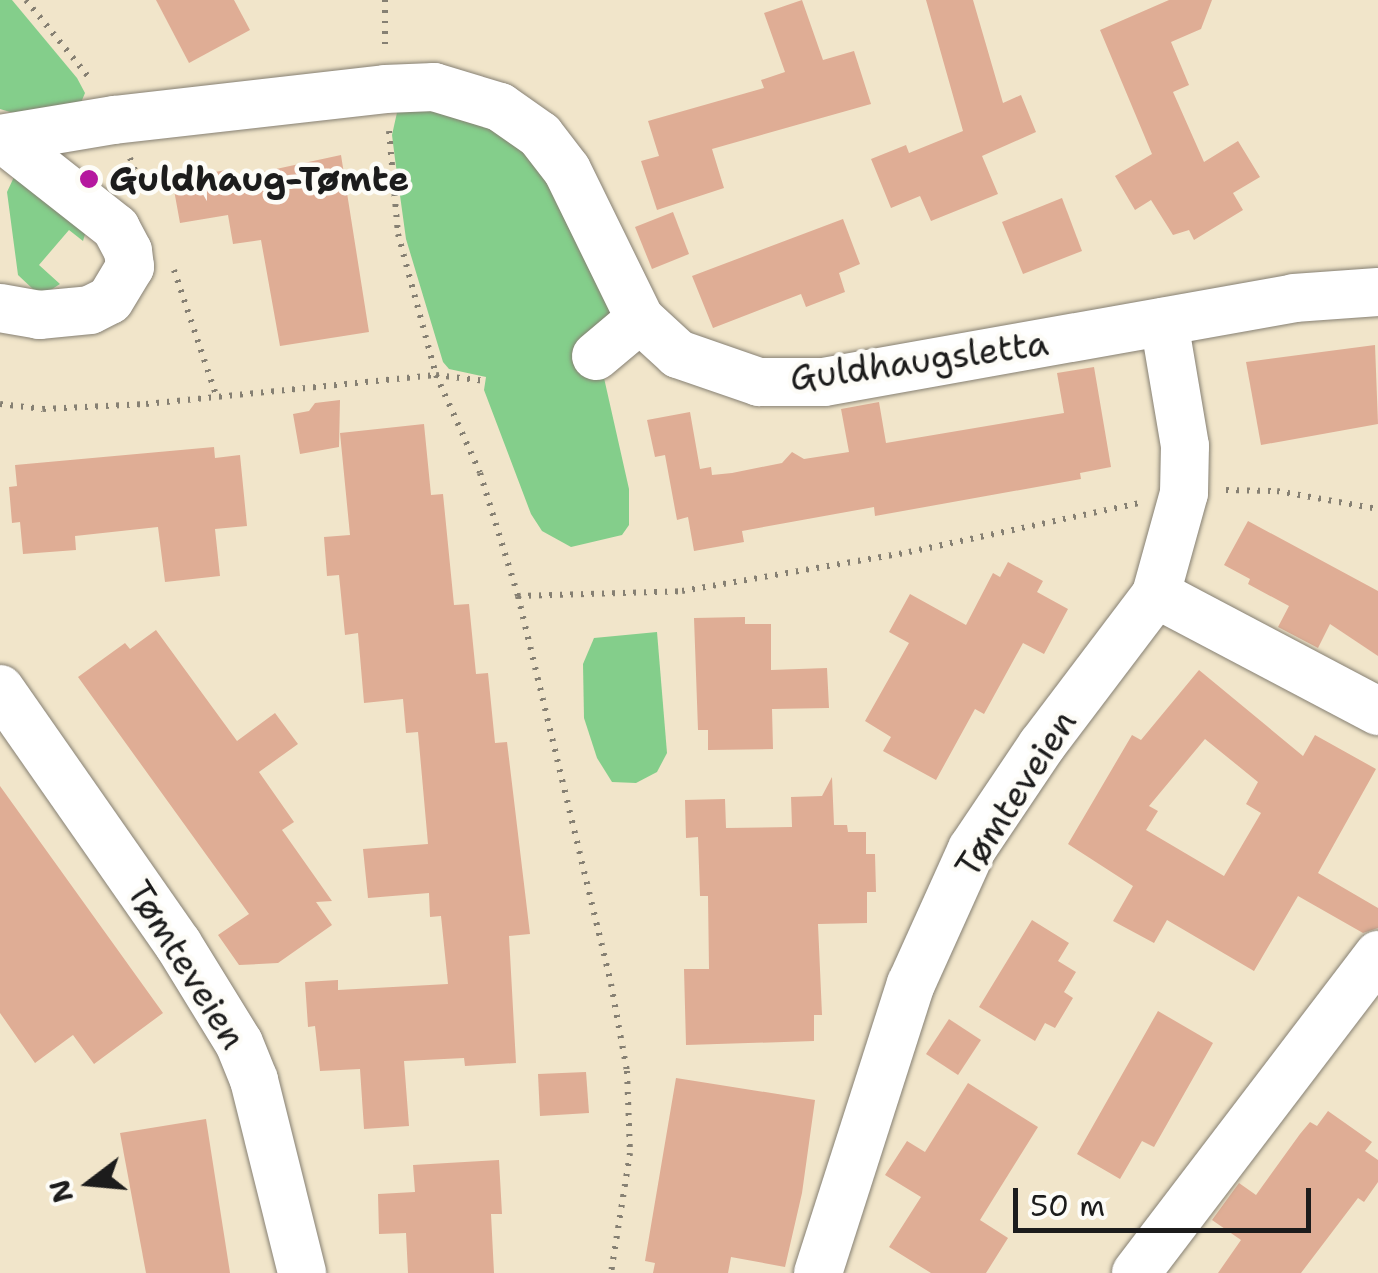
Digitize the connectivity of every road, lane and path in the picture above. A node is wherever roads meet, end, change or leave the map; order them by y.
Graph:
1 (26, 0) edge
2 (385, 89) junction
3 (99, 92) dead end
4 (1, 139) edge
5 (1378, 292) edge
6 (0, 308) edge
7 (640, 319) junction
8 (1164, 322) junction
9 (596, 356) dead end
10 (436, 375) junction
11 (486, 382) dead end
12 (0, 404) edge
13 (1184, 493) junction
14 (1378, 509) edge
15 (1156, 594) junction
16 (518, 596) junction
17 (3, 705) edge
18 (1378, 711) edge
19 (1378, 954) edge
20 (830, 1268) edge
21 (302, 1273) edge
22 (610, 1273) edge
23 (1136, 1273) edge

1 - 3 path
2 - 4 street, Guldhaugsletta
2 - 7 street, Guldhaugsletta
2 - 10 path
4 - 6 street
5 - 8 street, Guldhaugsletta
7 - 8 street, Guldhaugsletta
7 - 9 street
8 - 13 street, Tømteveien
10 - 11 path
10 - 12 path
10 - 16 path
13 - 14 path
13 - 15 street, Tømteveien
13 - 16 path
15 - 18 street
15 - 20 street, Tømteveien
16 - 22 path
17 - 21 street, Tømteveien
19 - 23 street

